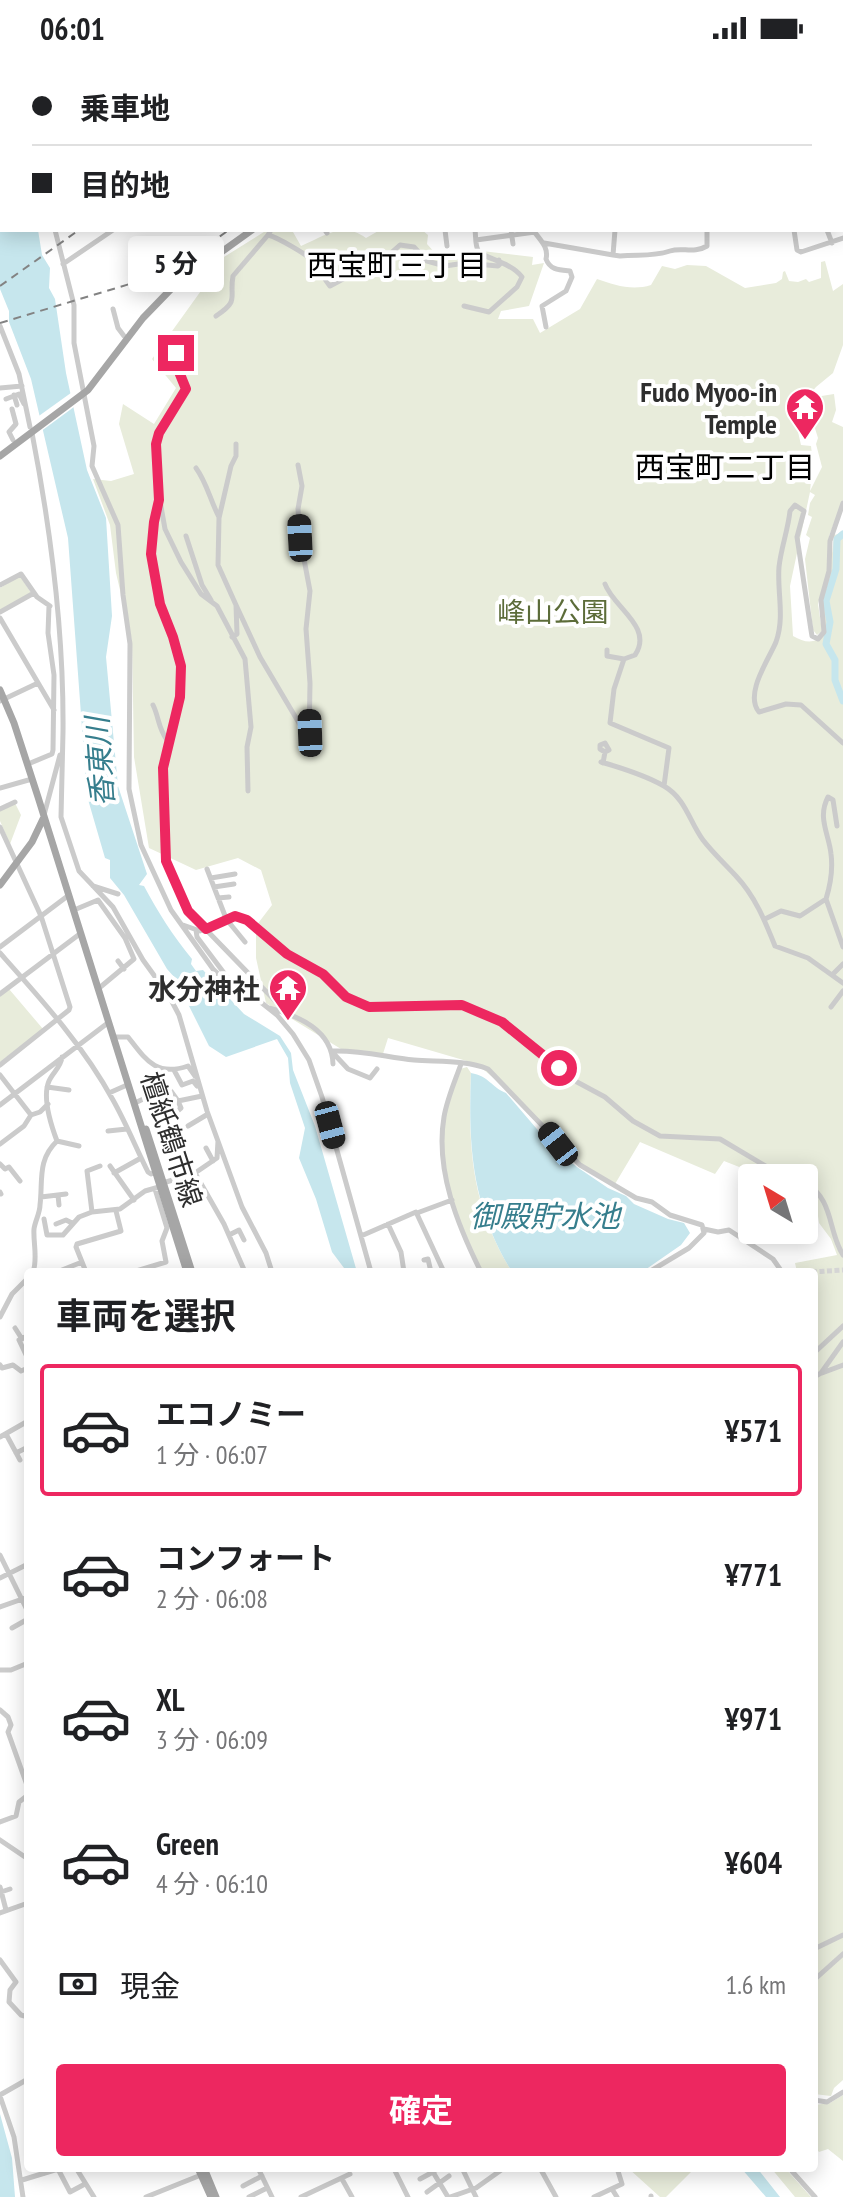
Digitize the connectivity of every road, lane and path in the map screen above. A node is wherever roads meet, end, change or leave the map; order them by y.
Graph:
1 (55, 232) edge
2 (110, 232) edge
3 (240, 232) edge
4 (249, 232) edge
5 (269, 232) edge
6 (445, 232) edge
7 (475, 232) edge
8 (511, 232) edge
9 (535, 232) edge
10 (615, 232) edge
11 (707, 232) edge
12 (794, 232) edge
13 (828, 232) edge
14 (843, 238) edge
15 (476, 240) junction
16 (543, 243) junction
17 (832, 243) junction
18 (513, 244) dead end
19 (447, 246) dead end
20 (613, 255) junction
21 (499, 260) junction
22 (63, 264) junction
23 (464, 306) dead end
24 (113, 309) dead end
25 (216, 316) dead end
26 (0, 326) edge
27 (546, 327) dead end
28 (124, 336) junction
29 (3, 340) edge
30 (166, 368) dead end
31 (22, 386) junction
32 (0, 388) edge
33 (82, 393) junction
34 (14, 395) junction
35 (6, 399) dead end
36 (27, 408) junction
37 (32, 429) junction
38 (13, 440) junction
39 (236, 444) dead end
40 (0, 450) edge
41 (0, 456) edge
42 (298, 465) dead end
43 (196, 468) dead end
44 (159, 500) junction
45 (843, 503) edge
46 (841, 512) edge
47 (219, 518) junction
48 (186, 536) dead end
49 (605, 584) dead end
50 (0, 585) edge
51 (34, 593) junction
52 (211, 601) junction
53 (57, 605) junction
54 (236, 605) junction
55 (49, 606) junction
56 (0, 612) edge
57 (0, 618) edge
58 (232, 637) junction
59 (607, 650) dead end
60 (624, 659) junction
61 (38, 683) junction
62 (0, 690) edge
63 (2, 700) edge
64 (153, 705) dead end
65 (54, 711) junction
66 (63, 732) junction
67 (167, 741) junction
68 (843, 743) edge
69 (605, 752) dead end
70 (27, 764) junction
71 (32, 779) junction
72 (664, 786) junction
73 (0, 788) edge
74 (248, 791) dead end
75 (15, 802) dead end
76 (0, 809) edge
77 (44, 817) junction
78 (837, 826) dead end
79 (0, 827) edge
80 (4, 844) edge
81 (16, 863) junction
82 (207, 869) dead end
83 (235, 874) dead end
84 (211, 878) junction
85 (150, 879) dead end
86 (234, 884) dead end
87 (0, 885) edge
88 (92, 886) junction
89 (214, 887) junction
90 (159, 889) junction
91 (118, 894) dead end
92 (69, 895) junction
93 (229, 897) dead end
94 (218, 898) junction
95 (826, 899) junction
96 (74, 910) junction
97 (41, 916) junction
98 (765, 919) junction
99 (227, 920) junction
100 (182, 925) junction
101 (206, 929) junction
102 (196, 930) junction
103 (81, 933) junction
104 (245, 942) dead end
105 (843, 947) edge
106 (0, 950) edge
107 (53, 955) junction
108 (118, 961) dead end
109 (843, 964) edge
110 (124, 969) junction
111 (833, 974) junction
112 (22, 978) junction
113 (843, 983) edge
114 (235, 988) junction
115 (98, 989) junction
116 (843, 991) edge
117 (0, 994) edge
118 (831, 1007) dead end
119 (268, 1008) junction
120 (287, 1013) junction
121 (58, 1019) junction
122 (109, 1022) junction
123 (116, 1037) junction
124 (77, 1046) junction
125 (333, 1052) junction
126 (62, 1057) junction
127 (333, 1064) dead end
128 (461, 1064) junction
129 (0, 1065) edge
130 (377, 1069) dead end
131 (174, 1070) junction
132 (0, 1075) edge
133 (198, 1081) junction
134 (127, 1085) junction
135 (47, 1087) junction
136 (200, 1089) junction
137 (69, 1090) dead end
138 (109, 1093) junction
139 (15, 1094) junction
140 (202, 1096) junction
141 (178, 1101) junction
142 (137, 1102) junction
143 (48, 1104) junction
144 (0, 1105) edge
145 (208, 1114) junction
146 (31, 1115) junction
147 (177, 1119) dead end
148 (188, 1126) dead end
149 (127, 1129) junction
150 (108, 1131) dead end
151 (219, 1139) junction
152 (57, 1141) junction
153 (0, 1144) edge
154 (79, 1146) dead end
155 (206, 1148) dead end
156 (141, 1158) junction
157 (213, 1161) junction
158 (762, 1164) edge
159 (100, 1166) dead end
160 (110, 1166) dead end
161 (1, 1169) edge
162 (157, 1171) junction
163 (114, 1173) junction
164 (195, 1173) junction
165 (20, 1181) dead end
166 (159, 1186) junction
167 (66, 1194) dead end
168 (818, 1194) edge
169 (58, 1195) junction
170 (41, 1197) junction
171 (134, 1200) junction
172 (452, 1200) junction
173 (59, 1205) dead end
174 (116, 1211) junction
175 (92, 1212) junction
176 (417, 1213) junction
177 (44, 1219) dead end
178 (72, 1223) junction
179 (56, 1224) dead end
180 (388, 1224) junction
181 (169, 1227) junction
182 (704, 1229) junction
183 (229, 1235) junction
184 (361, 1236) junction
185 (244, 1240) dead end
186 (843, 1255) edge
187 (424, 1260) dead end
188 (82, 1262) junction
189 (34, 1268) edge
190 (67, 1268) edge
191 (83, 1268) edge
192 (146, 1268) edge
193 (187, 1268) edge
194 (188, 1268) edge
195 (243, 1268) edge
196 (271, 1268) edge
197 (370, 1268) edge
198 (403, 1268) edge
199 (430, 1268) edge
200 (442, 1268) edge
201 (479, 1268) edge
202 (655, 1268) edge
203 (779, 1268) edge
204 (24, 1282) edge
205 (0, 1317) edge
206 (843, 1326) edge
207 (15, 1328) dead end
208 (24, 1338) edge
209 (843, 1342) edge
210 (818, 1349) edge
211 (0, 1365) edge
212 (843, 1365) edge
213 (24, 1370) edge
214 (821, 1373) junction
215 (818, 1375) edge
216 (24, 1424) edge
217 (3, 1435) edge
218 (24, 1449) edge
219 (16, 1453) junction
220 (20, 1460) dead end
221 (0, 1555) edge
222 (24, 1566) edge
223 (9, 1573) junction
224 (0, 1578) edge
225 (24, 1596) edge
226 (24, 1598) edge
227 (0, 1607) edge
228 (24, 1621) edge
229 (12, 1628) dead end
230 (24, 1665) edge
231 (0, 1670) edge
232 (0, 1710) edge
233 (24, 1777) edge
234 (24, 1798) edge
235 (0, 1822) edge
236 (0, 1840) edge
237 (24, 1856) edge
238 (1, 1889) edge
239 (10, 1889) dead end
240 (24, 1904) edge
241 (3, 1912) edge
242 (843, 1935) edge
243 (818, 1947) edge
244 (843, 1954) edge
245 (0, 1960) edge
246 (818, 1976) edge
247 (24, 2016) edge
248 (24, 2081) edge
249 (843, 2092) edge
250 (0, 2096) edge
251 (818, 2101) edge
252 (48, 2172) edge
253 (60, 2172) edge
254 (78, 2172) edge
255 (200, 2172) edge
256 (205, 2172) edge
257 (258, 2172) edge
258 (396, 2172) edge
259 (432, 2172) edge
260 (438, 2172) edge
261 (464, 2172) edge
262 (498, 2172) edge
263 (542, 2172) edge
264 (618, 2172) edge
265 (793, 2172) edge
266 (350, 2174) dead end
267 (262, 2176) junction
268 (449, 2176) dead end
269 (342, 2179) junction
270 (420, 2179) dead end
271 (22, 2180) junction
272 (85, 2184) junction
273 (440, 2184) junction
274 (243, 2186) dead end
275 (267, 2188) junction
276 (473, 2189) junction
277 (612, 2189) junction
278 (427, 2192) dead end
279 (462, 2195) edge
280 (23, 2197) edge
281 (94, 2197) edge
282 (146, 2197) edge
283 (213, 2197) edge
284 (249, 2197) edge
285 (272, 2197) edge
286 (301, 2197) edge
287 (352, 2197) edge
288 (408, 2197) edge
289 (449, 2197) edge
290 (476, 2197) edge
291 (556, 2197) edge
292 (594, 2197) edge
293 (617, 2197) edge
294 (815, 2197) edge

1 - 22 street
2 - 22 street
3 - 28 main road
4 - 33 main road
5 - 21 street
5 - 25 street
6 - 19 street
7 - 15 street
8 - 15 street
8 - 18 street
9 - 16 street
10 - 20 street
11 - 20 street
12 - 17 street
13 - 17 street
14 - 17 street
15 - 21 street
16 - 20 street
16 - 27 street
21 - 23 street
22 - 33 street
24 - 28 street
26 - 29 street
28 - 33 main road
29 - 31 street
30 - 44 street
31 - 32 street
31 - 36 street
33 - 37 main road
33 - 90 street
34 - 35 street
34 - 36 street
34 - 38 street
36 - 37 street
37 - 38 main road
37 - 41 main road
37 - 53 street
38 - 40 main road
39 - 47 street
42 - 54 street
43 - 47 street
44 - 52 street
44 - 67 street
45 - 46 street
46 - 68 street
47 - 54 street
48 - 52 street
49 - 60 street
50 - 51 street
51 - 55 street
51 - 56 street
52 - 58 street
53 - 55 street
53 - 66 street
54 - 58 street
55 - 65 street
57 - 61 street
58 - 74 street
59 - 60 street
60 - 72 street
61 - 63 street
61 - 65 street
62 - 63 main road, 檀紙鶴市線
63 - 70 main road, 檀紙鶴市線
64 - 67 street
65 - 70 street
66 - 77 street
66 - 88 street
67 - 101 street
69 - 72 street
70 - 71 main road, 檀紙鶴市線
71 - 73 street
71 - 77 main road, 檀紙鶴市線
72 - 98 street
75 - 76 street
77 - 81 main road
77 - 92 main road, 檀紙鶴市線
78 - 95 street
79 - 80 street
80 - 81 street
81 - 87 main road
81 - 97 street
82 - 84 street
83 - 84 street
84 - 89 street
85 - 90 street
86 - 89 street
88 - 91 street
88 - 133 street
89 - 94 street
90 - 100 street
92 - 96 main road, 檀紙鶴市線
92 - 97 street
93 - 94 street
94 - 99 street
95 - 98 street
95 - 105 street
96 - 103 main road, 檀紙鶴市線
96 - 110 street
97 - 106 street
97 - 107 street
98 - 111 street
99 - 101 street
99 - 104 street
99 - 158 street
100 - 102 street
100 - 114 street
101 - 102 street
101 - 120 street
102 - 114 street
103 - 107 street
103 - 115 main road, 檀紙鶴市線
106 - 112 street
107 - 112 street
107 - 121 street
108 - 110 street
109 - 111 street
110 - 115 street
111 - 113 street
112 - 117 street
112 - 121 street
114 - 119 street
115 - 122 main road, 檀紙鶴市線
116 - 118 street
119 - 120 street
119 - 184 street
120 - 125 street
121 - 124 street
121 - 129 street
122 - 123 main road, 檀紙鶴市線
122 - 124 street
122 - 134 main road, 檀紙鶴市線
123 - 131 street
123 - 142 main road, 檀紙鶴市線
124 - 126 street
124 - 138 street
125 - 127 street
125 - 128 street
125 - 130 street
126 - 135 street
126 - 139 street
128 - 172 street
128 - 182 street
131 - 133 street
131 - 136 street
132 - 139 street
133 - 136 street
134 - 138 street
134 - 162 main road, 檀紙鶴市線
135 - 137 street
135 - 143 street
136 - 140 street
138 - 149 street
139 - 144 street
139 - 146 street
140 - 141 street
140 - 145 street
141 - 142 street
141 - 147 street
142 - 162 main road, 檀紙鶴市線
143 - 146 street
143 - 152 street
145 - 148 street
145 - 151 street
146 - 153 street
149 - 150 street
149 - 156 street
151 - 157 street
151 - 196 street
152 - 154 street
152 - 170 street
155 - 157 street
156 - 162 street
156 - 163 street
157 - 164 street
159 - 175 street
160 - 163 street
161 - 165 street
162 - 166 main road, 檀紙鶴市線
163 - 171 street
164 - 166 street
164 - 183 street
166 - 171 street
166 - 181 main road, 檀紙鶴市線
166 - 194 main road, 檀紙鶴市線
167 - 169 street
168 - 186 street
169 - 170 street
169 - 173 street
170 - 189 street
171 - 174 street
172 - 176 street
172 - 201 street
174 - 175 street
174 - 188 street
175 - 178 street
176 - 180 street
176 - 200 street
177 - 178 street
178 - 179 street
180 - 184 street
180 - 198 street
181 - 192 street
181 - 193 main road, 檀紙鶴市線
182 - 202 street
182 - 203 street
183 - 185 street
183 - 195 street
184 - 197 street
187 - 199 street
188 - 190 street
188 - 191 street
204 - 205 street
206 - 210 street
207 - 208 street
209 - 214 street
211 - 213 street
212 - 214 street
214 - 215 street
216 - 217 street
217 - 219 street
218 - 219 street
219 - 220 street
221 - 223 street
222 - 223 street
223 - 224 street
223 - 225 street
226 - 227 street
228 - 229 street
230 - 231 street
232 - 233 street
234 - 235 street
236 - 237 street
238 - 239 street
238 - 241 street
240 - 241 street
242 - 243 street
244 - 246 street
245 - 247 street
248 - 250 street
249 - 251 street
250 - 271 street
252 - 271 street
253 - 272 street
254 - 272 street
255 - 282 street
256 - 283 main road
257 - 267 street
258 - 288 street
259 - 270 street
260 - 273 street
261 - 276 street
262 - 276 street
263 - 291 street
264 - 277 street
265 - 294 street
266 - 269 street
267 - 274 street
267 - 275 street
268 - 273 street
269 - 286 street
269 - 287 street
271 - 280 street
272 - 281 street
273 - 278 street
273 - 289 street
275 - 284 street
275 - 285 street
276 - 279 street
276 - 290 street
277 - 292 street
277 - 293 street
279 - 289 street

